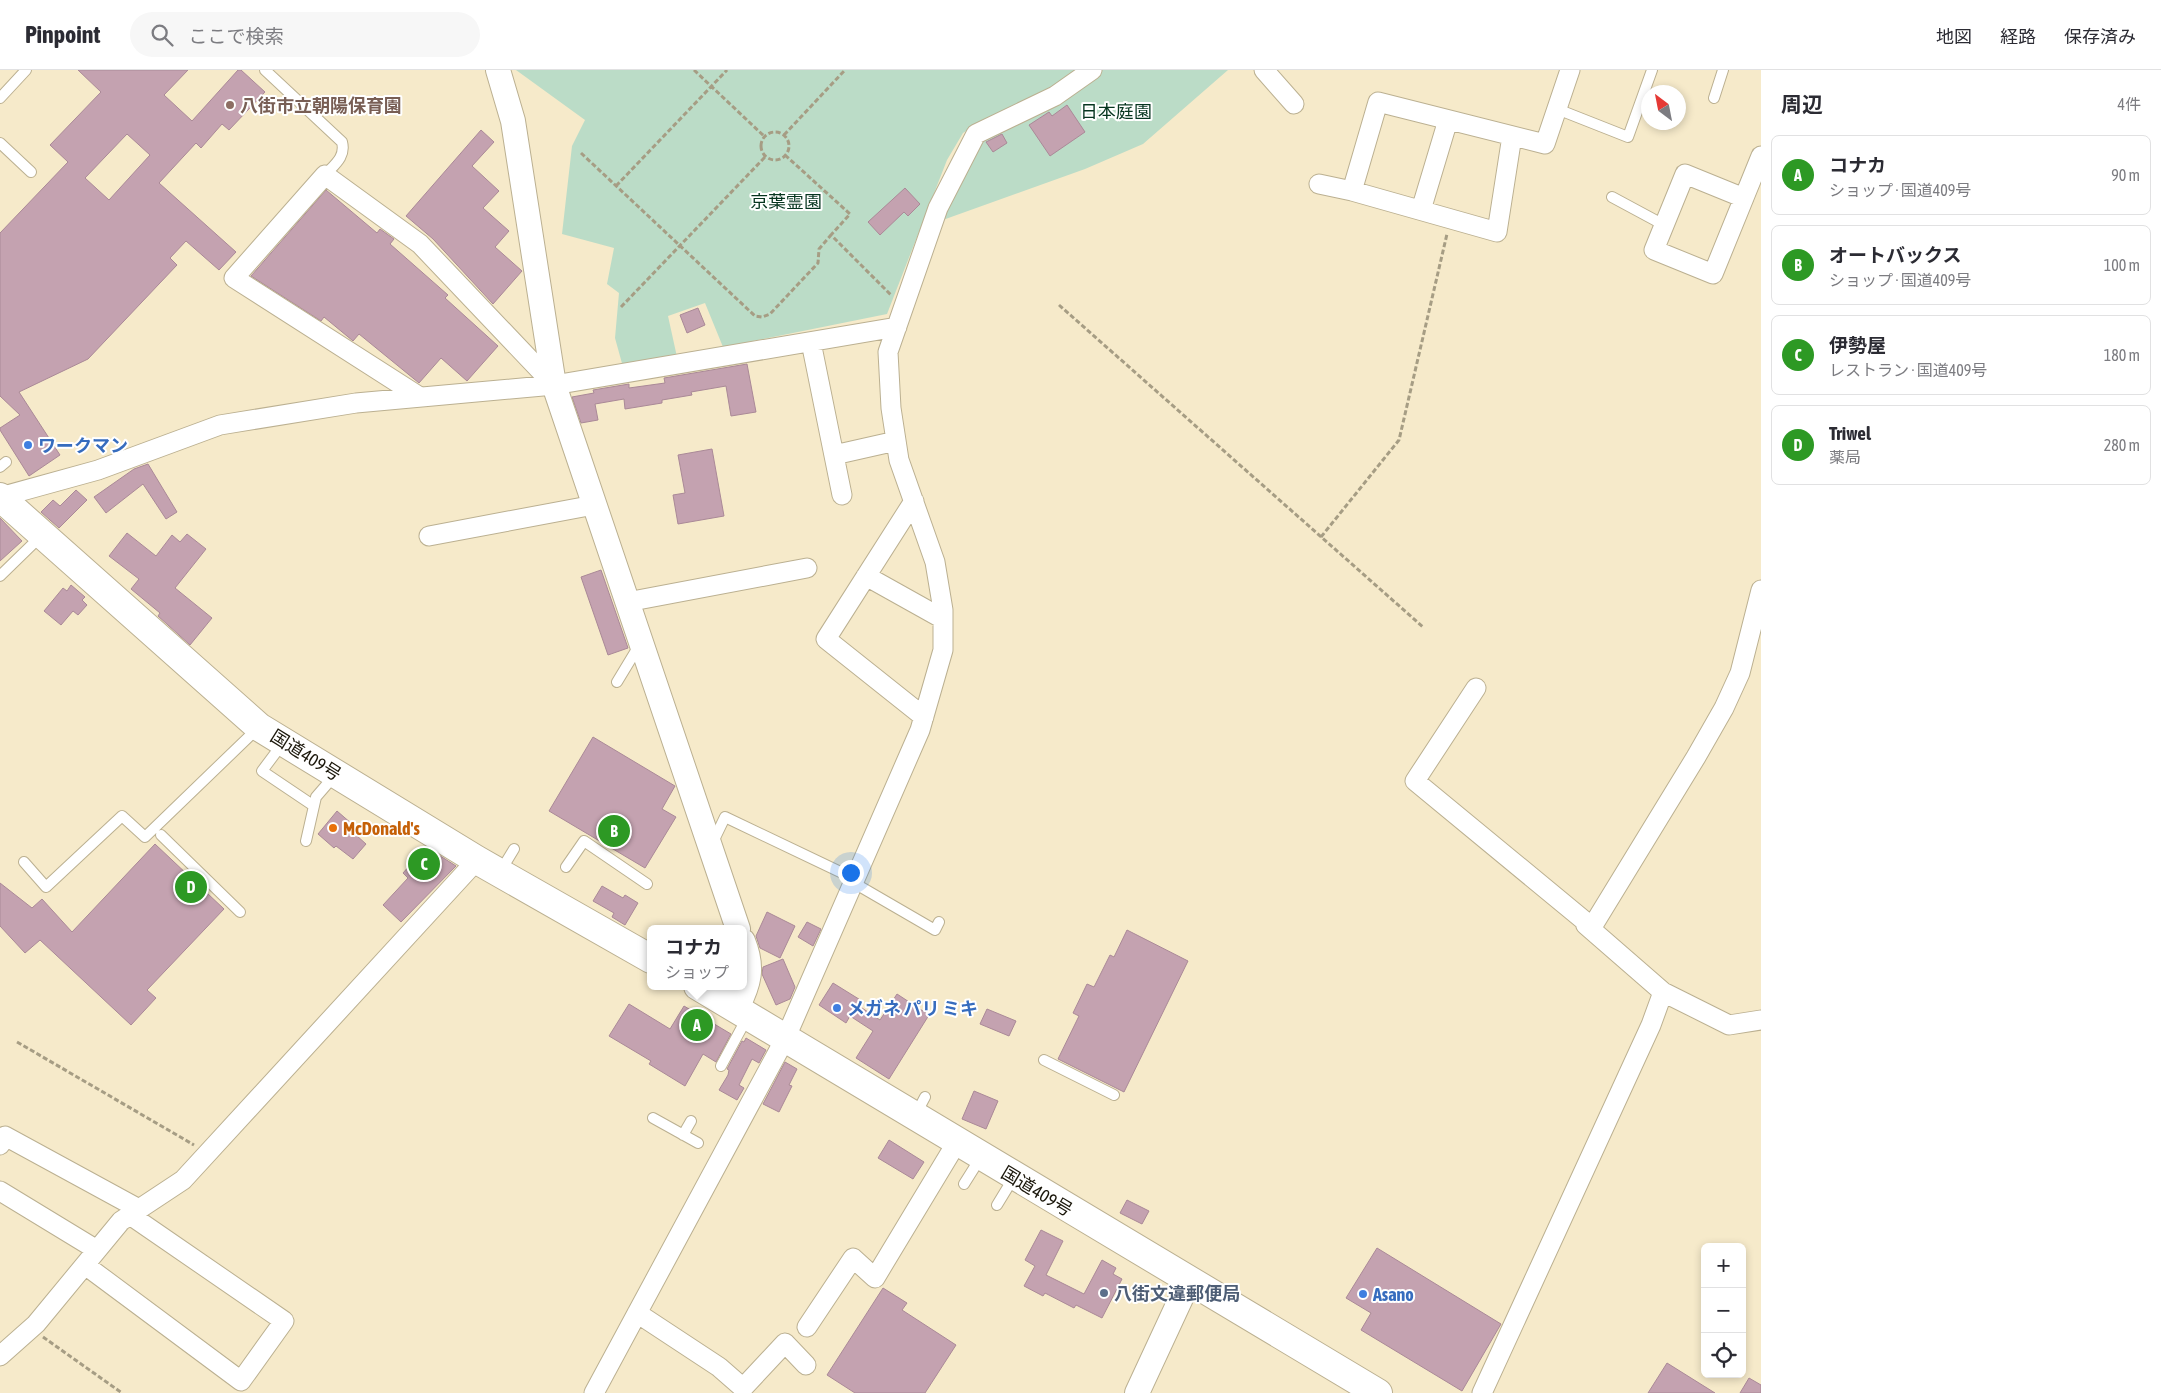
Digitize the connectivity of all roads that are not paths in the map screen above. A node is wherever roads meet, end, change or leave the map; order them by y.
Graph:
1 (26, 70) edge
2 (265, 70) edge
3 (498, 70) edge
4 (1092, 70) edge
5 (1264, 70) edge
6 (1570, 70) edge
7 (1652, 70) edge
8 (1723, 70) edge
9 (0, 98) edge
10 (1714, 98) dead end
11 (1294, 104) dead end
12 (1557, 109) junction
13 (1448, 120) junction
14 (1512, 136) junction
15 (0, 143) edge
16 (1761, 156) edge
17 (31, 172) dead end
18 (325, 175) junction
19 (1319, 184) dead end
20 (1352, 191) junction
21 (1612, 198) dead end
22 (1744, 198) junction
23 (1421, 210) junction
24 (1664, 225) junction
25 (897, 327) junction
26 (811, 342) junction
27 (554, 386) junction
28 (420, 397) junction
29 (896, 441) junction
30 (834, 455) junction
31 (842, 495) dead end
32 (0, 497) edge
33 (914, 501) junction
34 (594, 505) junction
35 (42, 535) junction
36 (429, 536) dead end
37 (807, 568) dead end
38 (0, 576) edge
39 (866, 576) junction
40 (1761, 590) edge
41 (627, 602) junction
42 (943, 619) junction
43 (641, 642) junction
44 (617, 682) dead end
45 (1476, 688) dead end
46 (924, 717) junction
47 (260, 727) junction
48 (283, 742) junction
49 (336, 774) junction
50 (314, 806) junction
51 (161, 835) dead end
52 (306, 841) dead end
53 (711, 848) junction
54 (514, 849) dead end
55 (24, 862) dead end
56 (489, 866) junction
57 (566, 867) dead end
58 (855, 881) junction
59 (647, 884) dead end
60 (240, 912) dead end
61 (939, 922) dead end
62 (737, 925) edge
63 (1592, 927) junction
64 (747, 950) edge
65 (647, 957) edge
66 (705, 990) edge
67 (1663, 992) junction
68 (742, 1012) junction
69 (1761, 1020) edge
70 (786, 1038) junction
71 (1044, 1060) dead end
72 (721, 1066) dead end
73 (1114, 1095) dead end
74 (652, 1118) dead end
75 (691, 1121) dead end
76 (683, 1135) junction
77 (957, 1142) junction
78 (698, 1144) dead end
79 (0, 1145) edge
80 (1009, 1171) junction
81 (964, 1184) dead end
82 (0, 1190) edge
83 (997, 1205) dead end
84 (135, 1212) junction
85 (97, 1250) junction
86 (85, 1264) junction
87 (1189, 1281) junction
88 (637, 1313) junction
89 (807, 1327) dead end
90 (0, 1356) edge
91 (806, 1364) dead end
92 (594, 1393) edge
93 (1137, 1393) edge
94 (1378, 1393) edge
95 (1482, 1393) edge

1 - 9 lane
2 - 18 lane
3 - 27 street
4 - 25 street
5 - 11 street
6 - 12 street
7 - 12 lane
8 - 10 lane
12 - 14 street
13 - 14 street
13 - 20 street
13 - 23 street
14 - 23 street
15 - 17 lane
16 - 22 street
18 - 27 street
18 - 28 street
19 - 20 street
20 - 23 street
21 - 24 lane
22 - 24 street
22 - 24 street
25 - 26 street
25 - 29 street
26 - 27 street
26 - 30 street
27 - 28 street
27 - 34 street
28 - 32 street
29 - 30 street
29 - 33 street
30 - 31 street
32 - 35 highway, 国道409号
33 - 39 street
33 - 42 street
34 - 36 street
34 - 41 street
35 - 38 lane
35 - 47 highway, 国道409号
37 - 41 street
39 - 42 street
39 - 46 street
40 - 63 street
41 - 43 street
42 - 46 street
43 - 44 lane
43 - 53 street
45 - 63 street
46 - 58 street
47 - 48 highway, 国道409号
47 - 55 lane
48 - 49 highway, 国道409号
48 - 50 lane
49 - 50 lane
49 - 56 highway, 国道409号
50 - 52 lane
51 - 60 lane
53 - 58 lane
53 - 62 street
54 - 56 lane
56 - 65 highway, 国道409号
56 - 84 street
57 - 59 lane
58 - 61 lane
58 - 70 street
63 - 67 street
64 - 68 street
66 - 68 highway, 国道409号
67 - 69 street
67 - 95 street
68 - 70 highway, 国道409号
68 - 72 lane
70 - 77 highway, 国道409号
70 - 88 street
71 - 73 lane
74 - 76 lane
75 - 76 lane
76 - 78 lane
77 - 80 highway, 国道409号
77 - 89 street
79 - 84 street
80 - 81 lane
80 - 83 lane
80 - 87 highway, 国道409号
82 - 85 street
84 - 85 street
84 - 86 street
85 - 86 street
86 - 90 street
87 - 93 street
87 - 94 highway, 国道409号
88 - 91 street
88 - 92 street

